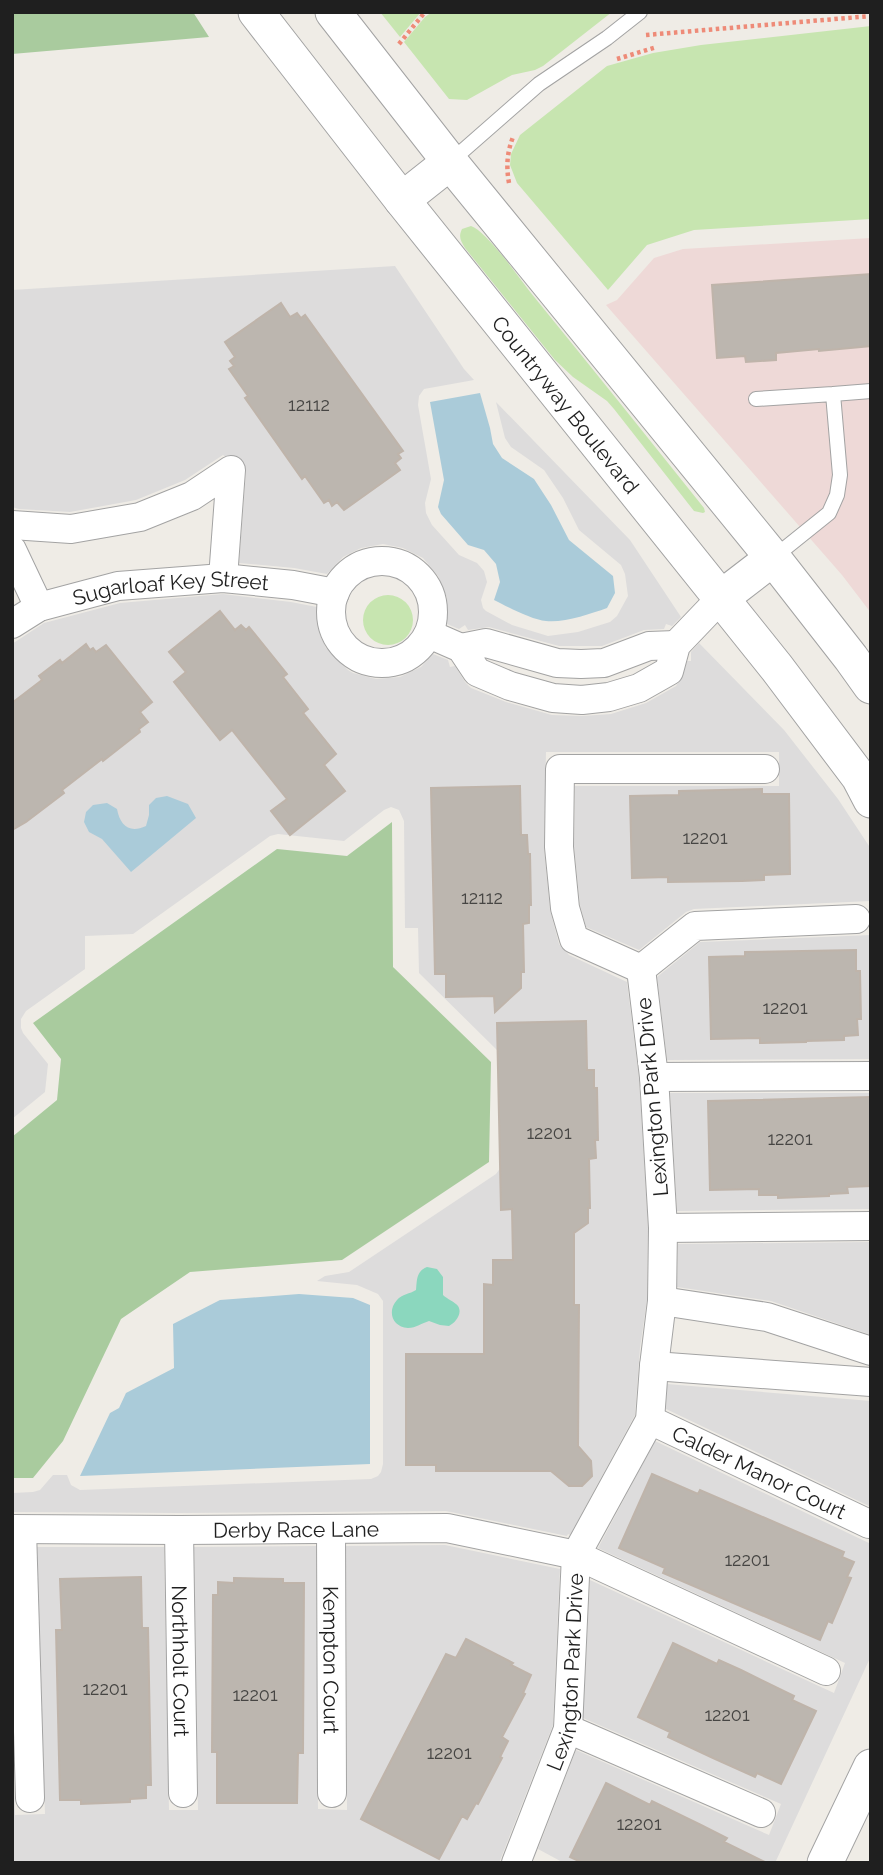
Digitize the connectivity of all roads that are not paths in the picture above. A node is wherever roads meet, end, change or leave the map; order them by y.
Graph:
1 (256, 12) edge
2 (333, 12) edge
3 (640, 12) edge
4 (450, 162) junction
5 (402, 201) junction
6 (871, 391) edge
7 (833, 394) junction
8 (756, 399) dead end
9 (12, 524) edge
10 (12, 550) edge
11 (772, 558) junction
12 (223, 578) junction
13 (335, 593) junction
14 (721, 598) junction
15 (38, 607) junction
16 (12, 624) edge
17 (429, 634) junction
18 (871, 686) edge
19 (765, 769) dead end
20 (871, 800) edge
21 (856, 919) dead end
22 (641, 970) junction
23 (871, 1076) edge
24 (654, 1077) junction
25 (871, 1226) edge
26 (663, 1228) junction
27 (662, 1301) junction
28 (868, 1351) edge
29 (654, 1366) junction
30 (867, 1382) edge
31 (650, 1420) junction
32 (869, 1524) dead end
33 (331, 1529) junction
34 (17, 1530) edge
35 (179, 1530) junction
36 (576, 1555) junction
37 (826, 1671) dead end
38 (568, 1729) junction
39 (871, 1768) edge
40 (183, 1793) dead end
41 (332, 1793) dead end
42 (30, 1798) dead end
43 (761, 1814) dead end
44 (521, 1861) edge
45 (825, 1863) edge

1 - 5 street, Countryway Boulevard
2 - 4 street
3 - 4 lane
4 - 5 street
4 - 11 street
5 - 14 street, Countryway Boulevard
6 - 7 lane
7 - 8 lane
7 - 11 lane
9 - 12 street
10 - 15 street
11 - 14 street
11 - 18 street
12 - 13 street, Sugarloaf Key Street
12 - 15 street, Sugarloaf Key Street
13 - 17 street
13 - 17 street
14 - 17 street
14 - 20 street, Countryway Boulevard
15 - 16 street, Sugarloaf Key Street
19 - 22 street, Lexington Park Drive
21 - 22 street
22 - 24 street, Lexington Park Drive
23 - 24 street
24 - 26 street, Lexington Park Drive
25 - 26 street
26 - 27 street, Lexington Park Drive
27 - 28 street
27 - 29 street, Lexington Park Drive
28 - 30 street
29 - 30 street
29 - 31 street, Lexington Park Drive
31 - 32 street, Calder Manor Court
31 - 36 street, Lexington Park Drive
33 - 35 street, Derby Race Lane
33 - 36 street, Derby Race Lane
33 - 41 street, Kempton Court
34 - 35 street, Derby Race Lane
34 - 42 street
35 - 40 street, Northholt Court
36 - 37 street, Derby Race Lane
36 - 38 street, Lexington Park Drive
38 - 43 street
38 - 44 street, Lexington Park Drive
39 - 45 street

